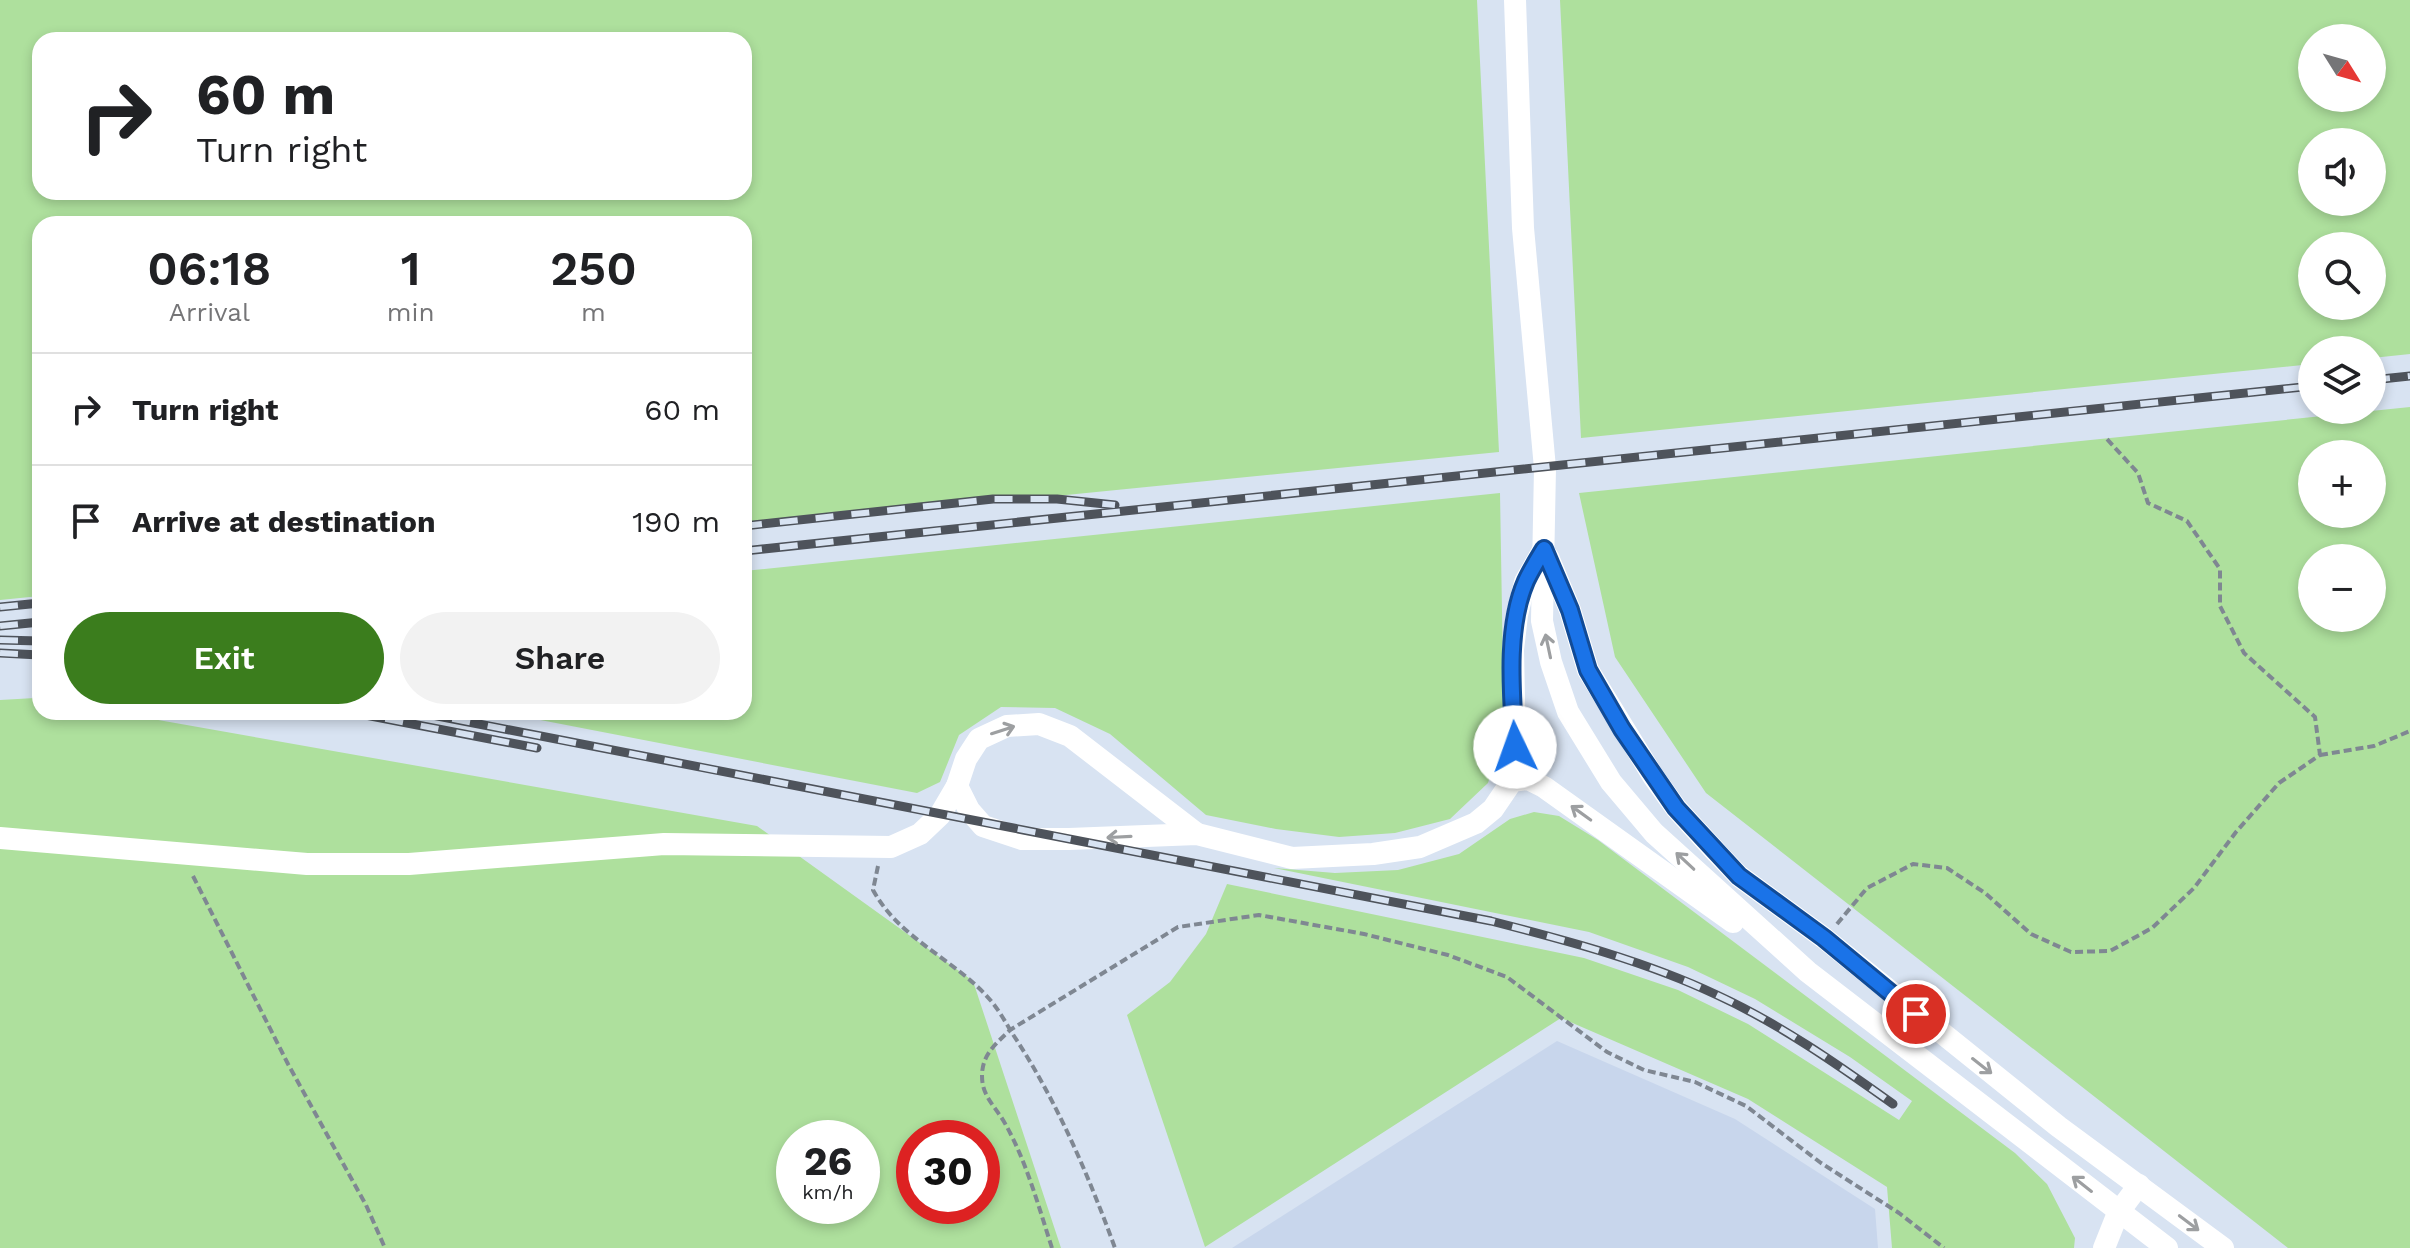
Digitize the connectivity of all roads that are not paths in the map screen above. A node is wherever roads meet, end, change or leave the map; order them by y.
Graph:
1 (1515, 0) edge
2 (1544, 549) junction
3 (1512, 781) junction
4 (957, 786) junction
5 (1197, 834) junction
6 (0, 838) edge
7 (1918, 1054) junction
8 (2139, 1185) junction
9 (2118, 1213) junction
10 (2104, 1248) edge
11 (2167, 1248) edge
12 (2223, 1248) edge

1 - 2 street
2 - 3 street
7 -> 2 street
2 -> 8 street
3 - 5 street
7 -> 3 street
5 -> 4 street
4 -> 5 street
4 - 6 street
9 -> 7 street
8 - 9 street
8 -> 12 street
9 - 10 street
9 - 11 street

